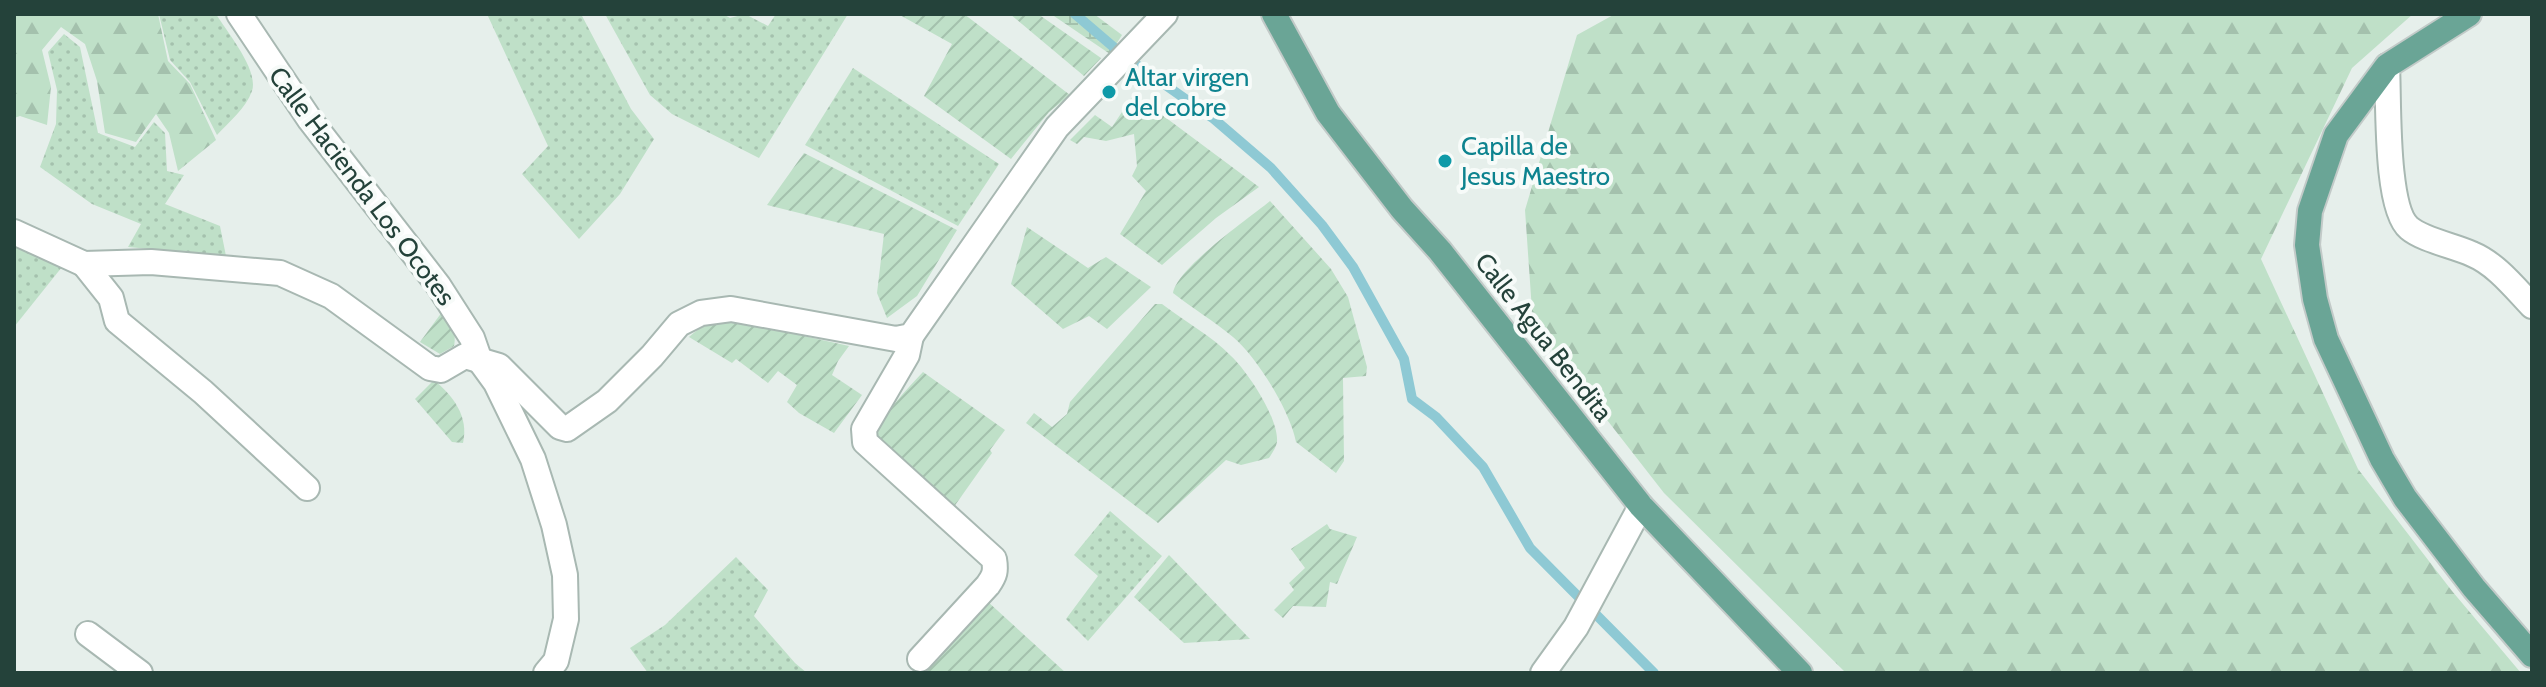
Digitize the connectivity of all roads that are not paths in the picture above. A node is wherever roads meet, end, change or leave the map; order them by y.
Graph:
1 (239, 14) edge
2 (1165, 14) edge
3 (1274, 14) edge
4 (2469, 14) edge
5 (2387, 66) junction
6 (14, 232) edge
7 (84, 264) junction
8 (2532, 306) edge
9 (911, 336) junction
10 (480, 361) junction
11 (307, 488) dead end
12 (1641, 506) junction
13 (88, 634) dead end
14 (2532, 655) edge
15 (920, 659) dead end
16 (140, 673) edge
17 (546, 673) edge
18 (1543, 673) edge
19 (1800, 673) edge

1 - 10 street, Calle Hacienda Los Ocotes
2 - 9 street
3 - 12 main road, Calle Agua Bendita
4 - 5 main road
5 - 8 street
5 - 14 main road
6 - 7 street
7 - 10 street
7 - 11 street
9 - 10 street
9 - 15 street
10 - 17 street, Calle Hacienda Los Ocotes
12 - 18 street
12 - 19 main road, Calle Agua Bendita
13 - 16 street

